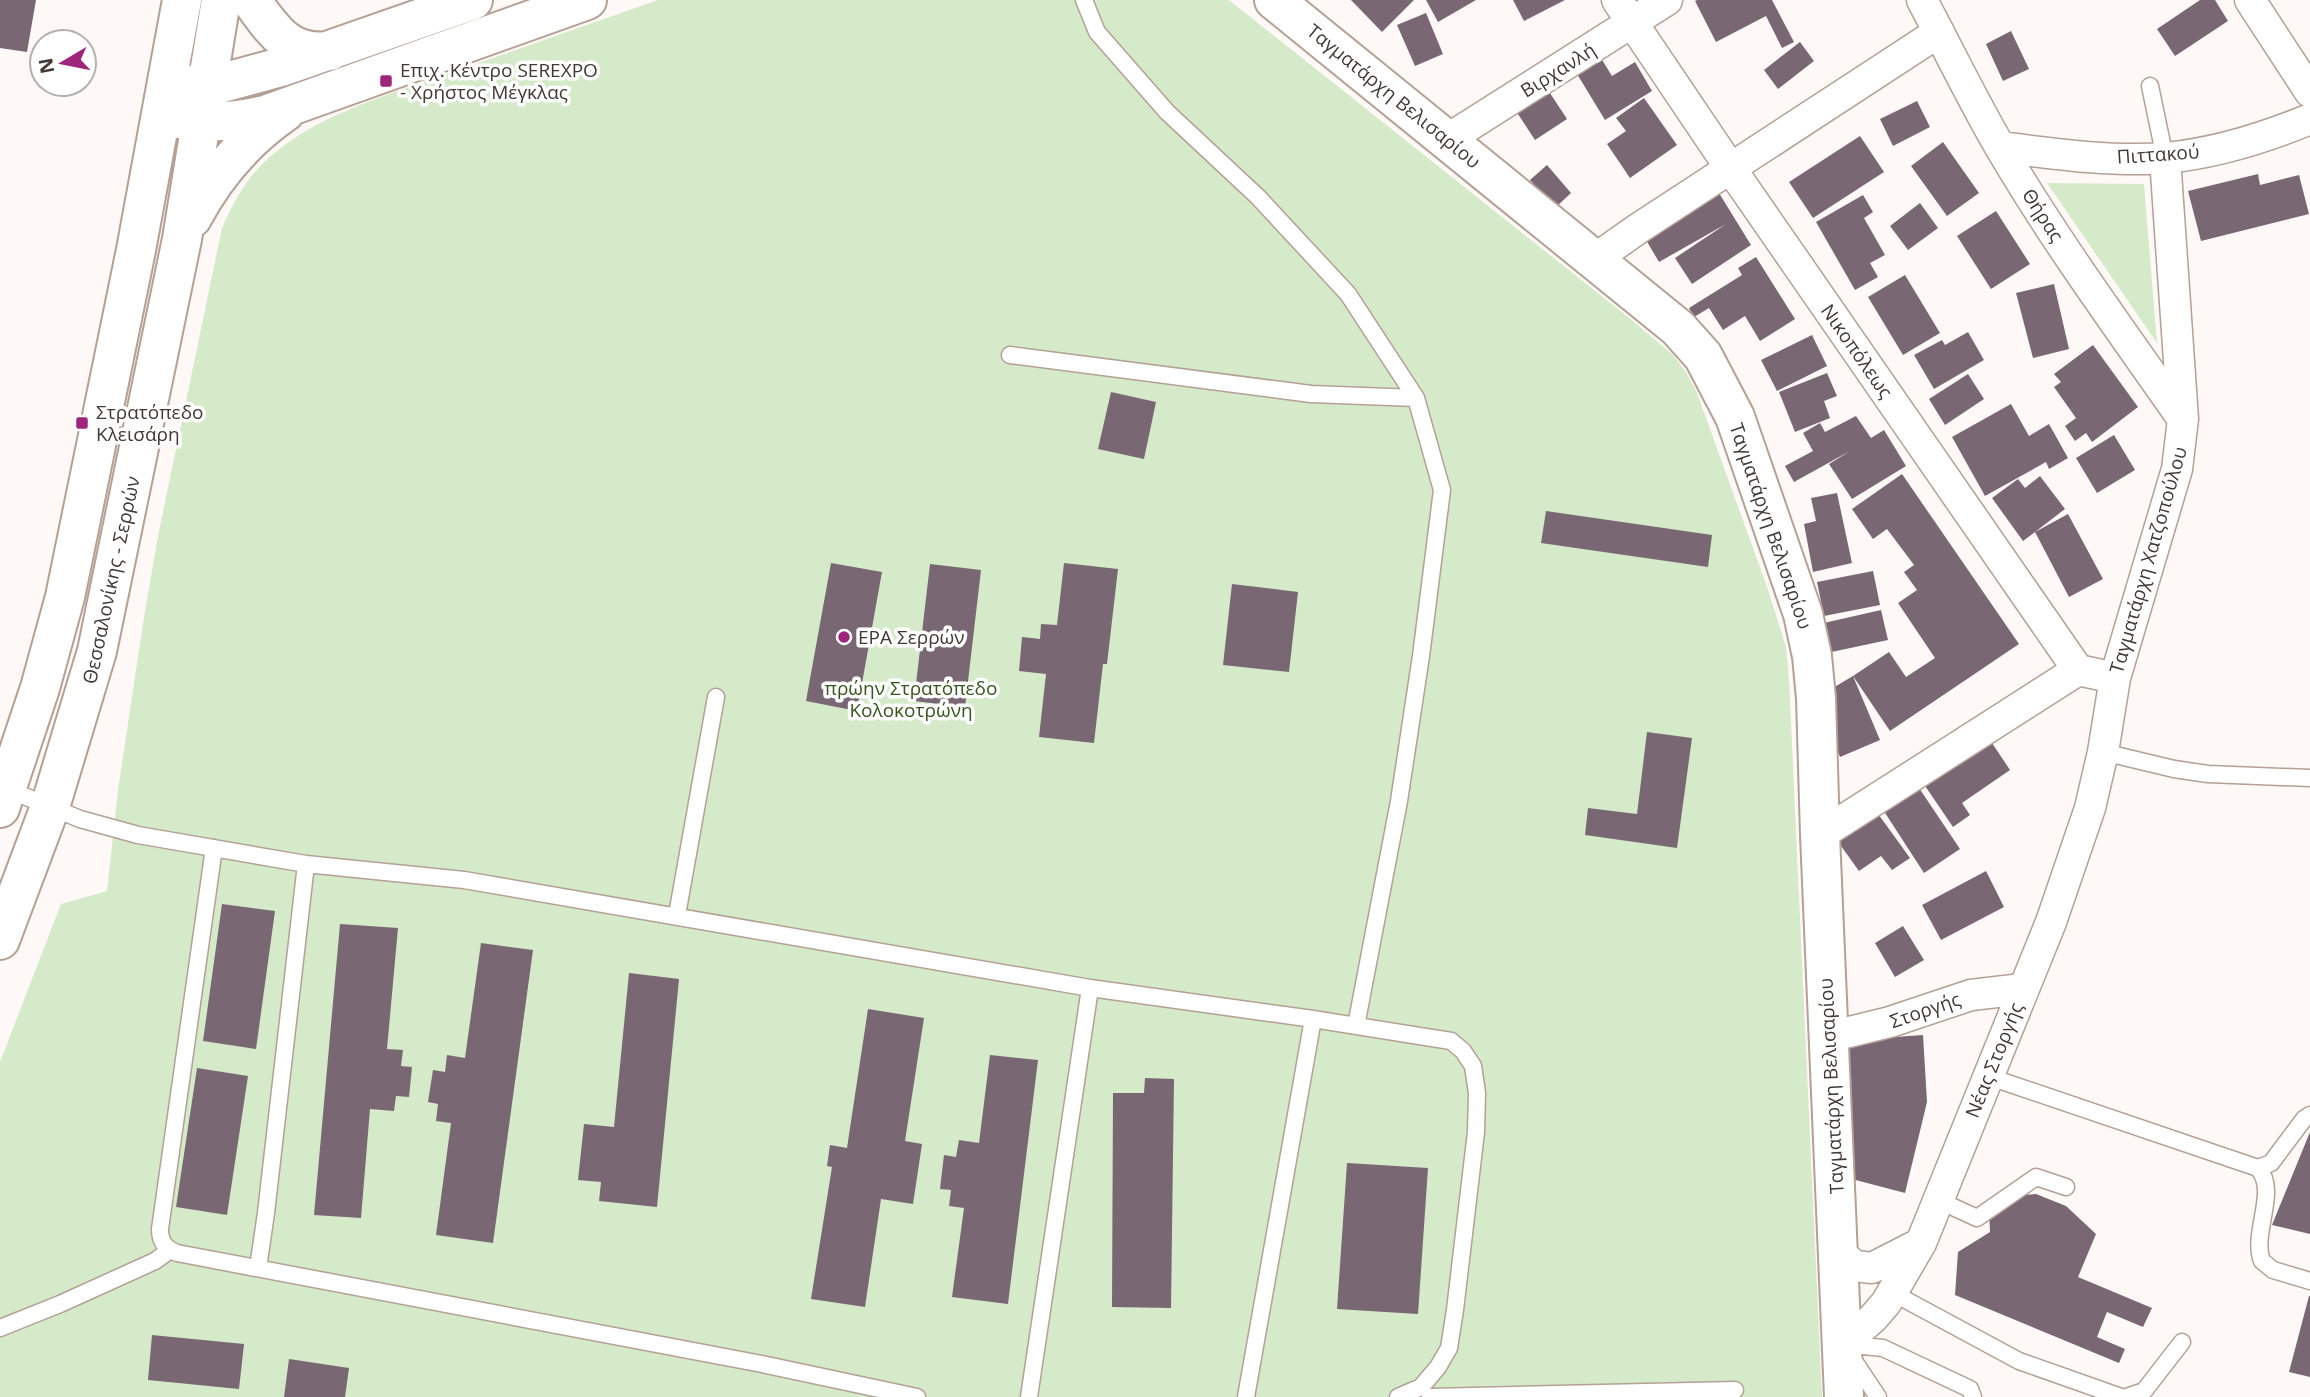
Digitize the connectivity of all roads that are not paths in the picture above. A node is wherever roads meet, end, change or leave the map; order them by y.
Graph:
1 (182, 0) edge
2 (221, 0) edge
3 (251, 0) edge
4 (473, 0) edge
5 (587, 0) edge
6 (1084, 0) edge
7 (1274, 0) edge
8 (1667, 0) edge
9 (1922, 0) edge
10 (2250, 0) edge
11 (1625, 12) edge
12 (1939, 32) junction
13 (330, 51) junction
14 (2150, 86) dead end
15 (2310, 92) edge
16 (164, 100) junction
17 (204, 104) junction
18 (294, 105) junction
19 (2310, 119) edge
20 (1448, 139) junction
21 (2000, 147) junction
22 (2165, 158) junction
23 (1731, 169) junction
24 (182, 239) junction
25 (1595, 259) junction
26 (1010, 355) dead end
27 (1416, 398) junction
28 (2183, 419) junction
29 (2078, 670) junction
30 (2115, 678) junction
31 (716, 696) dead end
32 (2103, 752) junction
33 (2310, 778) edge
34 (3, 799) edge
35 (50, 807) junction
36 (1820, 835) junction
37 (214, 848) junction
38 (306, 864) junction
39 (677, 915) junction
40 (0, 940) edge
41 (1090, 988) junction
42 (2022, 989) junction
43 (1313, 1019) junction
44 (1356, 1026) junction
45 (1829, 1037) junction
46 (1987, 1076) junction
47 (2310, 1115) edge
48 (2258, 1168) junction
49 (2066, 1187) dead end
50 (1938, 1200) junction
51 (1838, 1236) junction
52 (1921, 1243) junction
53 (170, 1250) junction
54 (258, 1268) junction
55 (2310, 1281) edge
56 (1893, 1293) junction
57 (0, 1328) edge
58 (2182, 1342) dead end
59 (1843, 1344) junction
60 (1735, 1390) dead end
61 (916, 1397) edge
62 (1029, 1397) edge
63 (1246, 1397) edge
64 (1398, 1397) edge
65 (1430, 1397) edge
66 (1844, 1397) edge
67 (1878, 1397) edge
68 (1973, 1397) edge
69 (2124, 1397) edge

1 - 16 main road
2 - 17 main road, Θεσσαλονίκης - Σερρών
3 - 13 main road
4 - 13 main road
5 - 18 main road
6 - 27 lane
7 - 20 main road, Ταγματάρχη Βελισαρίου
8 - 11 street, Βιρχανλή
9 - 12 street, Θήρας
10 - 15 street
11 - 20 street, Βιρχανλή
11 - 23 street, Νικοπόλεως
12 - 21 street, Θήρας
12 - 23 street
13 - 17 main road
14 - 22 lane
16 - 17 main road
16 - 34 main road
17 - 18 main road
17 - 24 main road, Θεσσαλονίκης - Σερρών
18 - 24 main road
19 - 22 street, Πιττακού
20 - 25 main road, Ταγματάρχη Βελισαρίου
21 - 22 street, Πιττακού
21 - 28 street, Θήρας
22 - 28 street, Ταγματάρχη Χατζοπούλου
23 - 25 street
23 - 29 street, Νικοπόλεως
24 - 35 main road, Θεσσαλονίκης - Σερρών
25 - 36 main road, Ταγματάρχη Βελισαρίου
26 - 27 lane
27 - 44 lane
28 - 30 street, Ταγματάρχη Χατζοπούλου
29 - 30 street
29 - 36 street, Ταγματάρχη Χατζοπούλου
30 - 32 street, Ταγματάρχη Χατζοπούλου
31 - 39 lane
32 - 33 lane
32 - 42 street, Νέας Στοργής
34 - 35 lane
35 - 37 lane
35 - 40 main road, Θεσσαλονίκης - Σερρών
36 - 45 main road, Ταγματάρχη Βελισαρίου
37 - 38 lane
37 - 53 lane
38 - 39 lane
38 - 54 lane
39 - 41 lane
41 - 43 lane
41 - 62 lane
42 - 45 street, Στοργής
42 - 46 street, Νέας Στοργής
43 - 44 lane
43 - 63 lane
44 - 64 lane
45 - 51 main road, Ταγματάρχη Βελισαρίου
46 - 48 lane
46 - 50 street, Νέας Στοργής
47 - 48 lane
48 - 55 lane
49 - 50 lane
50 - 52 street, Νέας Στοργής
51 - 52 street
51 - 59 main road, Ταγματάρχη Βελισαρίου
52 - 56 street, Νέας Στοργής
53 - 54 lane
53 - 57 lane
54 - 61 lane
56 - 59 street, Νέας Στοργής
56 - 69 lane
58 - 69 lane
59 - 66 main road, Ταγματάρχη Βελισαρίου
59 - 67 lane
59 - 68 lane
60 - 65 lane

